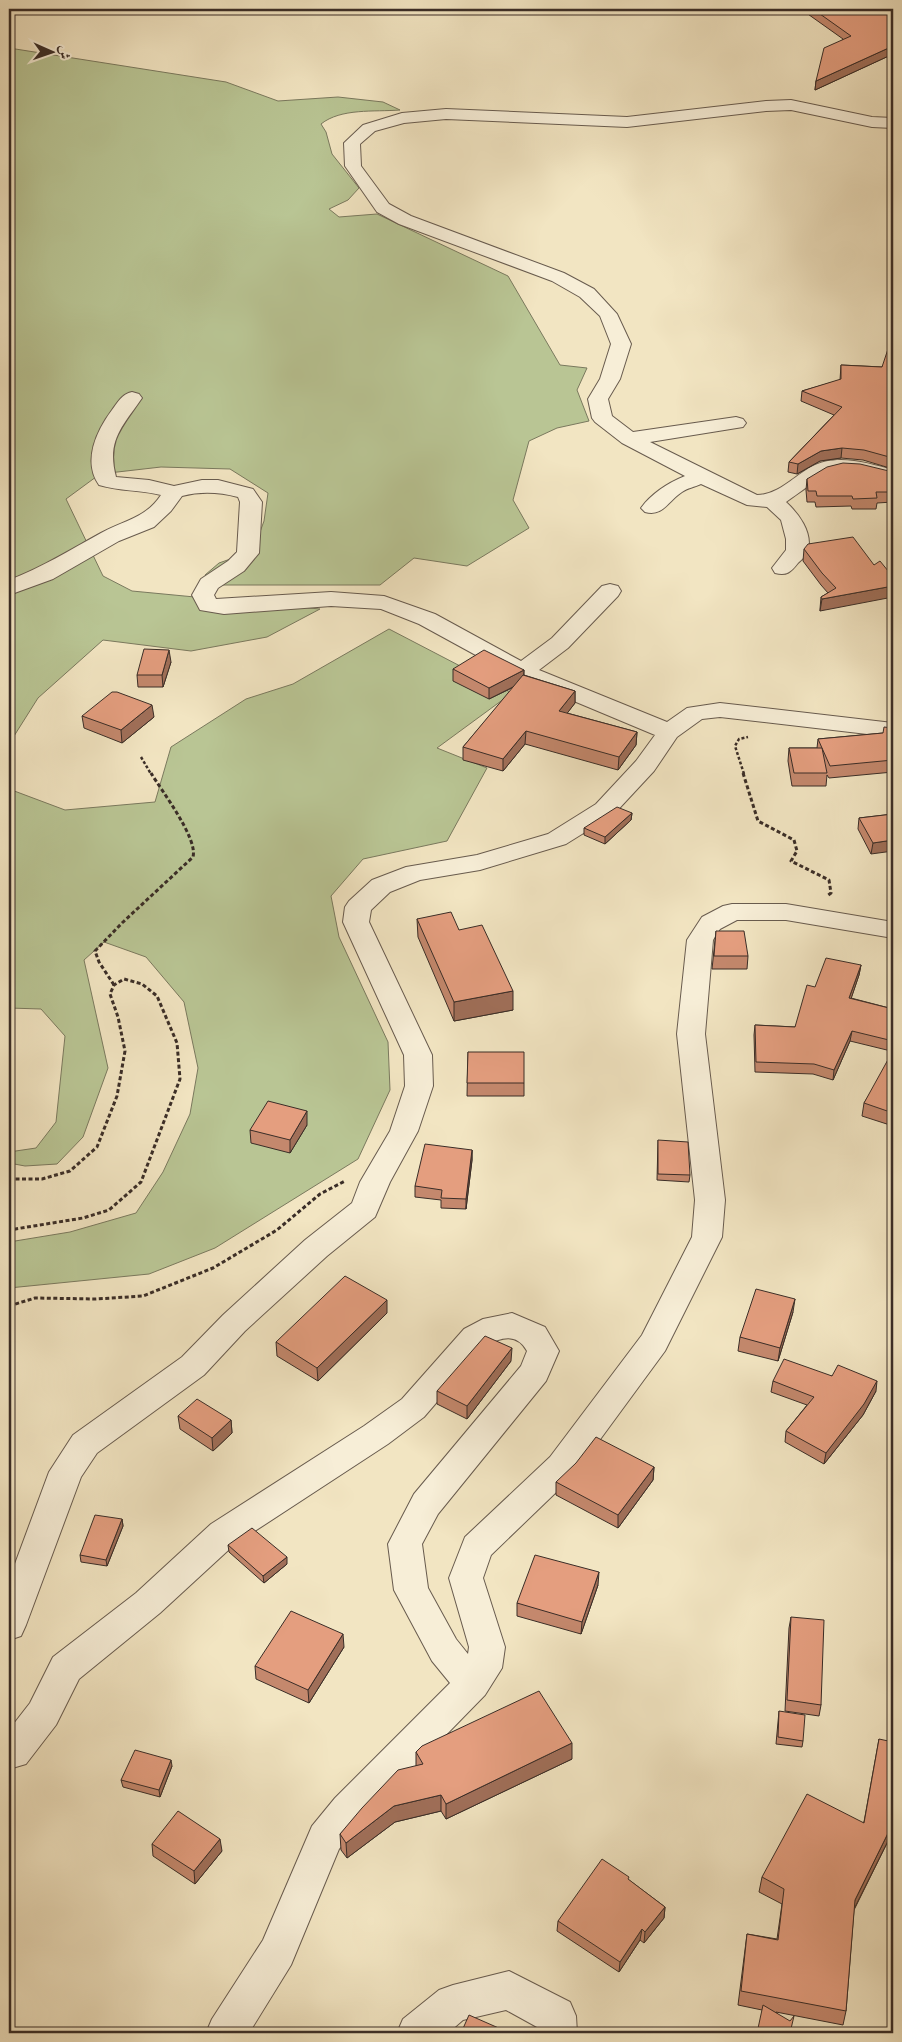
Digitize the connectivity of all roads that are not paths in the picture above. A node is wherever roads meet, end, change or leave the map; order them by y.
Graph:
1 (893, 123) edge
2 (132, 398) dead end
3 (736, 423) dead end
4 (629, 439) junction
5 (893, 476) edge
6 (702, 478) junction
7 (174, 492) junction
8 (773, 501) junction
9 (652, 508) dead end
10 (783, 568) dead end
11 (9, 588) edge
12 (610, 591) dead end
13 (522, 671) junction
14 (893, 730) edge
15 (669, 732) junction
16 (893, 930) edge
17 (9, 1624) edge
18 (472, 1684) junction
19 (9, 1753) edge
20 (226, 2033) edge
21 (418, 2033) edge
22 (557, 2033) edge

1 - 4 street
2 - 7 street
3 - 4 street
4 - 6 street
5 - 8 street
6 - 8 street
6 - 9 street
7 - 11 street
7 - 13 street
8 - 10 street
12 - 13 street
13 - 15 street
14 - 15 street
15 - 17 street
16 - 18 street
18 - 19 street
18 - 20 street
21 - 22 street

